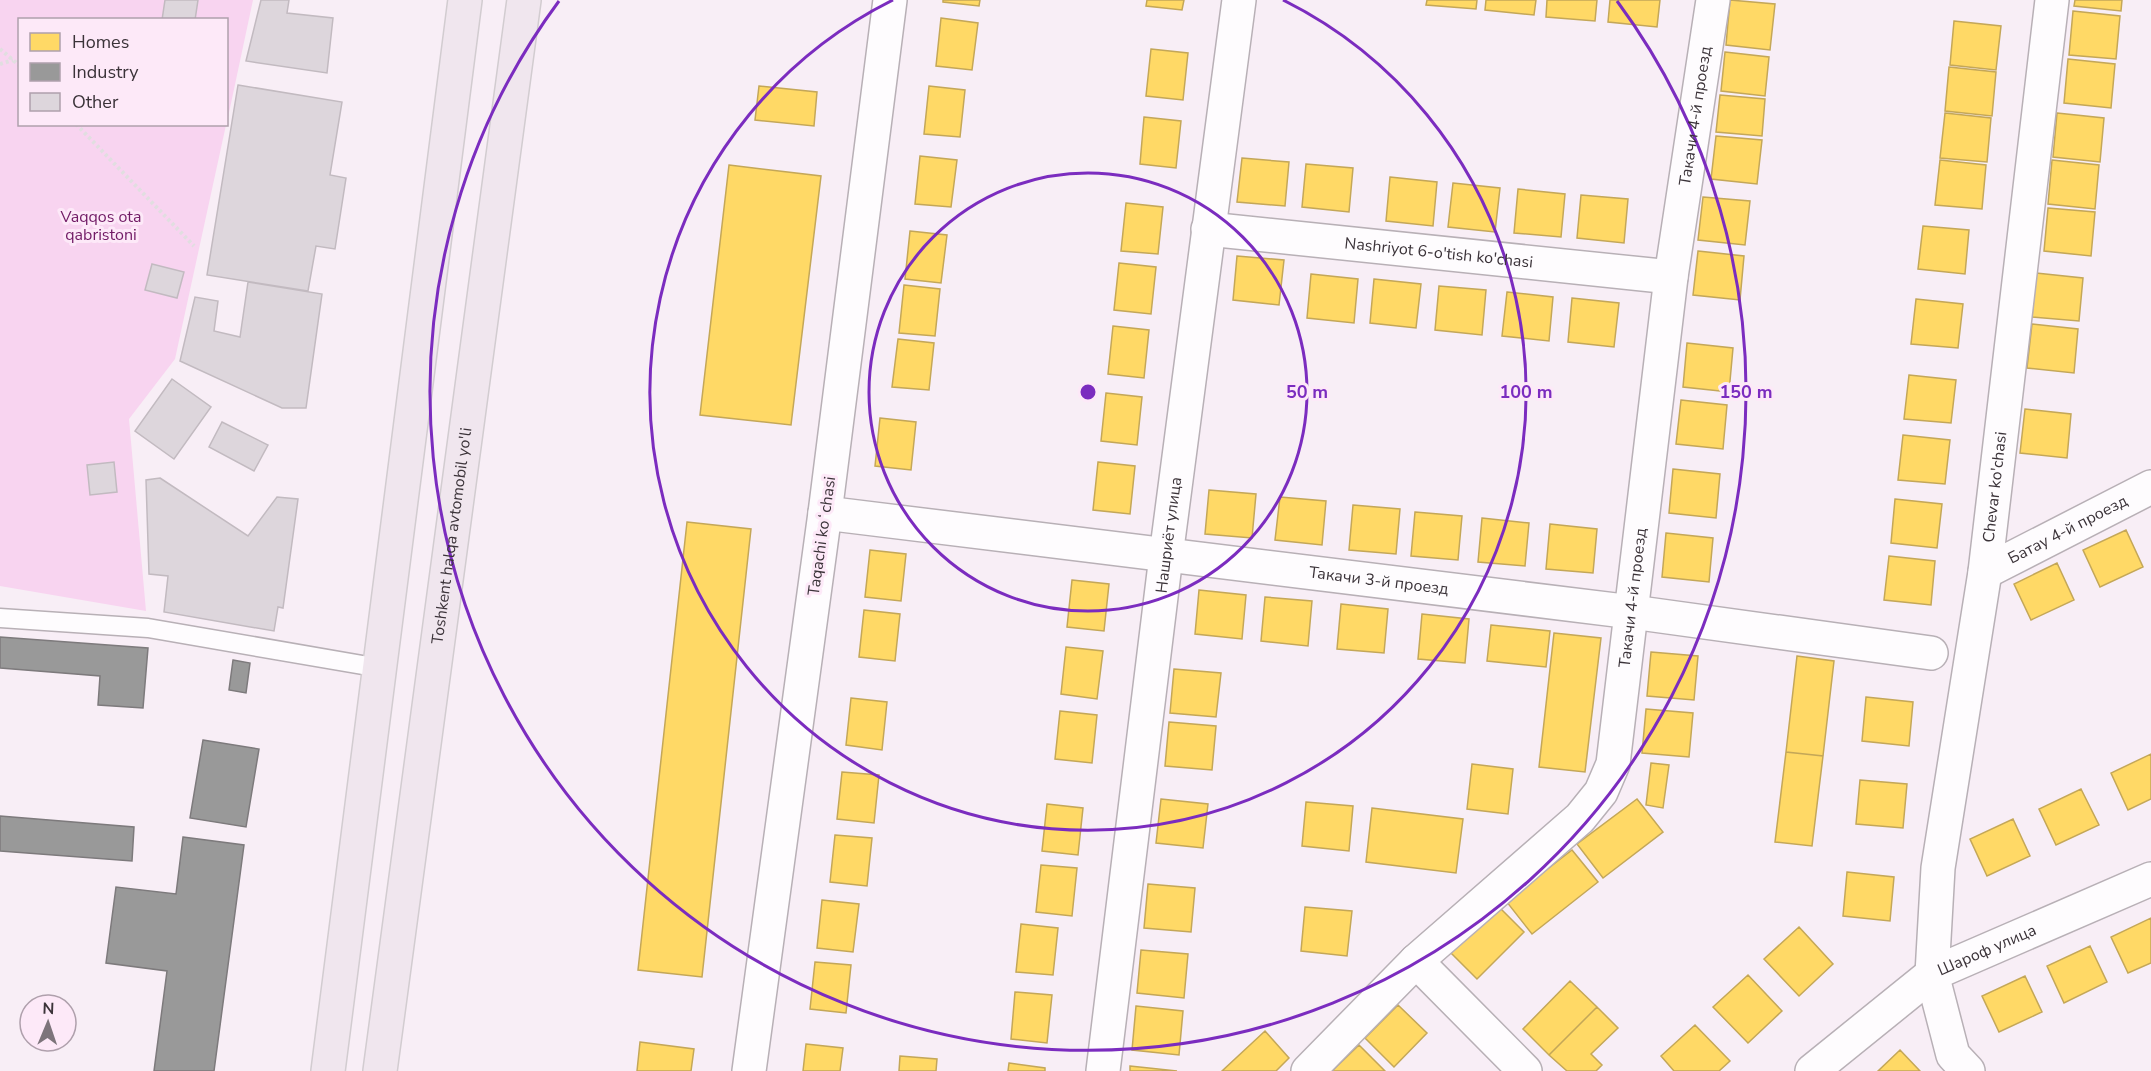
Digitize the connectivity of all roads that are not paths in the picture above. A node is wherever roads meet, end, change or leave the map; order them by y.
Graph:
1 (465, 0) edge
2 (524, 0) edge
3 (890, 0) edge
4 (1239, 0) edge
5 (1713, 0) edge
6 (2052, 0) edge
7 (1208, 230) junction
8 (1671, 277) junction
9 (2151, 487) edge
10 (825, 513) junction
11 (1166, 556) junction
12 (1985, 572) junction
13 (1632, 612) junction
14 (0, 618) edge
15 (1931, 653) dead end
16 (380, 668) junction
17 (2151, 879) edge
18 (1416, 961) junction
19 (1932, 974) junction
20 (328, 1071) edge
21 (381, 1071) edge
22 (749, 1071) edge
23 (1103, 1071) edge
24 (1308, 1071) edge
25 (1525, 1071) edge
26 (1812, 1071) edge
27 (1968, 1071) edge

1 - 16 highway
2 - 21 highway, Toshkent halqa avtomobil yo'li
3 - 10 street, Taqachi koʻchasi
4 - 7 street, Нашриёт улица
5 - 8 street, Такачи 4-й проезд
6 - 12 street, Chevar ko'chasi
7 - 8 street, Nashriyot 6-o'tish ko'chasi
7 - 11 street, Нашриёт улица
8 - 13 street, Такачи 4-й проезд
9 - 12 street, Батау 4-й проезд
10 - 11 street, Такачи 3-й проезд
10 - 22 street, Taqachi koʻchasi
11 - 13 street, Такачи 3-й проезд
11 - 23 street, Нашриёт улица
12 - 19 street, Chevar ko'chasi
13 - 15 street, Такачи 3-й проезд
13 - 18 street, Такачи 4-й проезд
14 - 16 lane
16 - 20 highway
17 - 19 street, Шароф улица
18 - 24 street, Такачи 4-й проезд
18 - 25 street
19 - 26 street, Шароф улица
19 - 27 street, Chevar ko'chasi

